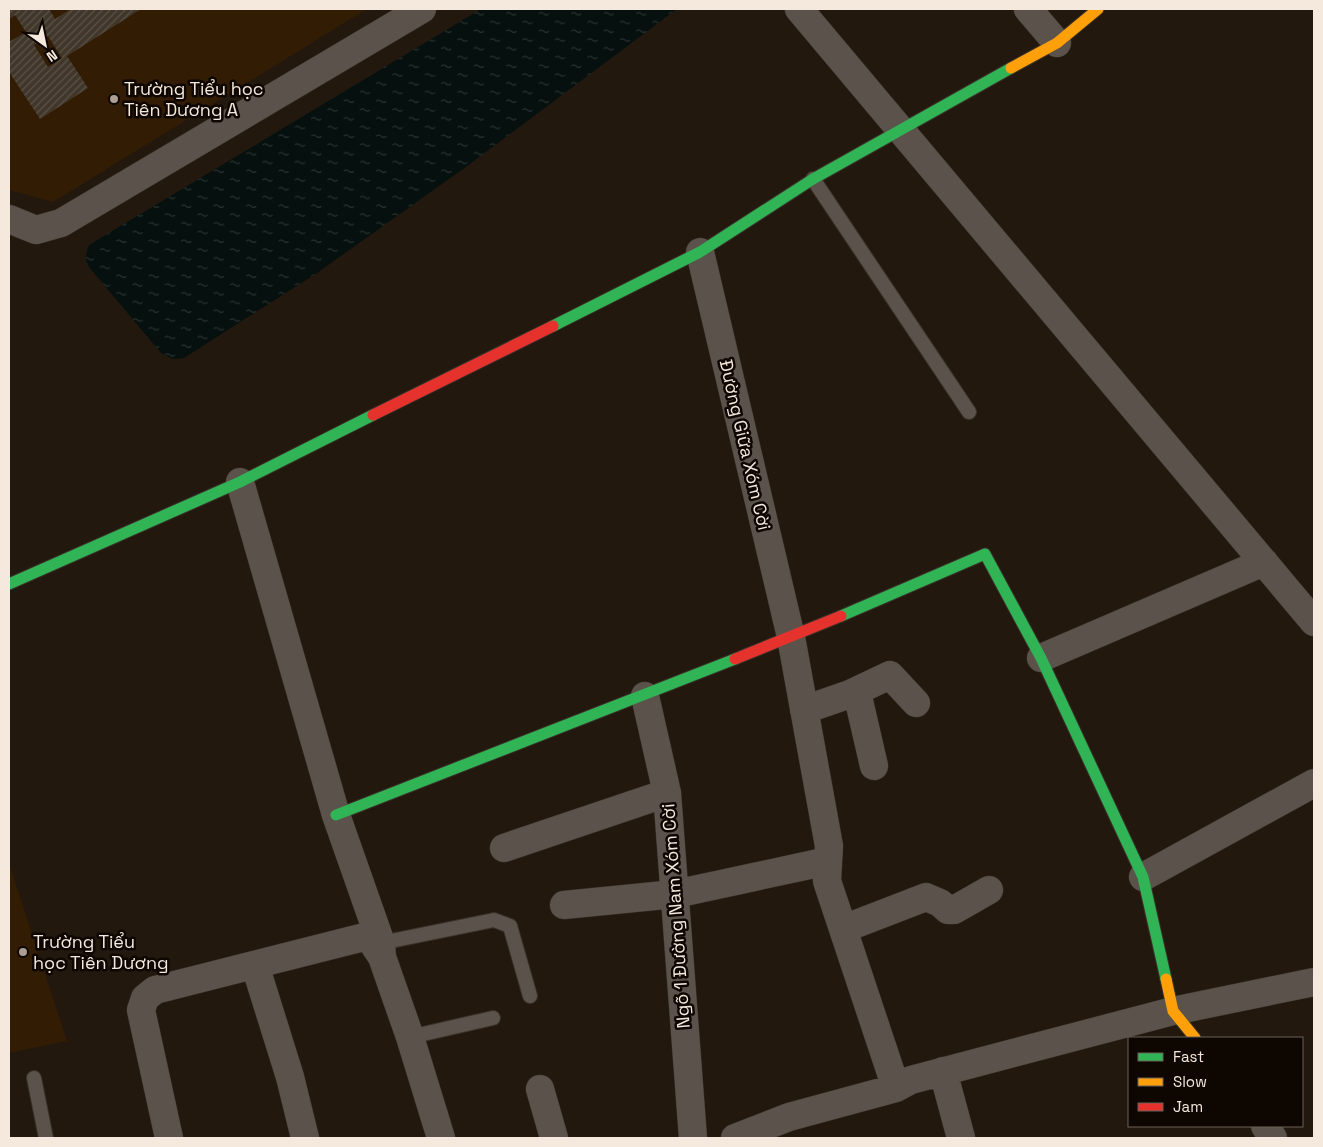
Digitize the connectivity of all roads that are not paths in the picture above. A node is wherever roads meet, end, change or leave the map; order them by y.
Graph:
1 (422, 9) edge
2 (799, 9) edge
3 (1028, 9) edge
4 (1098, 9) edge
5 (1056, 43) junction
6 (899, 129) junction
7 (813, 179) junction
8 (9, 219) edge
9 (700, 252) junction
10 (969, 412) dead end
11 (240, 482) junction
12 (1264, 562) junction
13 (9, 584) edge
14 (1314, 622) edge
15 (791, 638) junction
16 (1041, 658) junction
17 (850, 694) junction
18 (645, 696) junction
19 (916, 703) dead end
20 (804, 710) junction
21 (874, 766) dead end
22 (1314, 783) edge
23 (667, 793) junction
24 (336, 816) junction
25 (504, 848) dead end
26 (828, 860) junction
27 (1143, 877) junction
28 (989, 890) dead end
29 (675, 894) junction
30 (564, 905) dead end
31 (843, 929) junction
32 (382, 950) junction
33 (255, 965) junction
34 (1314, 982) edge
35 (530, 996) dead end
36 (1173, 1011) junction
37 (493, 1018) dead end
38 (410, 1037) junction
39 (1194, 1037) edge
40 (943, 1071) junction
41 (34, 1078) dead end
42 (896, 1088) junction
43 (540, 1089) dead end
44 (1266, 1127) edge
45 (793, 1128) edge
46 (46, 1138) edge
47 (169, 1138) edge
48 (305, 1138) edge
49 (442, 1138) edge
50 (554, 1138) edge
51 (693, 1138) edge
52 (735, 1138) edge
53 (961, 1138) edge
54 (1273, 1138) edge

1 - 8 street
2 - 6 street
3 - 5 street
4 - 5 street
5 - 6 street
6 - 7 street
6 - 12 street
7 - 9 street
7 - 10 lane
9 - 11 street
9 - 15 street, Đường Giữa Xóm Cời
11 - 13 street
11 - 24 street
12 - 14 street
12 - 16 street
15 - 16 street
15 - 18 street
15 - 20 street, Đường Giữa Xóm Cời
16 - 27 street
17 - 19 street
17 - 20 street
17 - 21 street
18 - 23 street, Ngõ 1 Đường Nam Xóm Cời
18 - 24 street
20 - 26 street, Đường Giữa Xóm Cời
22 - 27 street
23 - 25 street
23 - 29 street, Ngõ 1 Đường Nam Xóm Cời
24 - 32 street
26 - 29 street
26 - 31 street, Đường Giữa Xóm Cời
27 - 36 street
28 - 31 street
29 - 30 street
29 - 51 street, Ngõ 1 Đường Nam Xóm Cời
31 - 42 street, Đường Giữa Xóm Cời
32 - 33 street
32 - 35 lane
32 - 38 street
33 - 47 street
33 - 48 street
34 - 36 street
36 - 39 street
36 - 40 street
37 - 38 lane
38 - 49 street
40 - 42 street
40 - 53 street
41 - 46 lane
42 - 45 street
43 - 50 street
44 - 54 street
45 - 52 street

